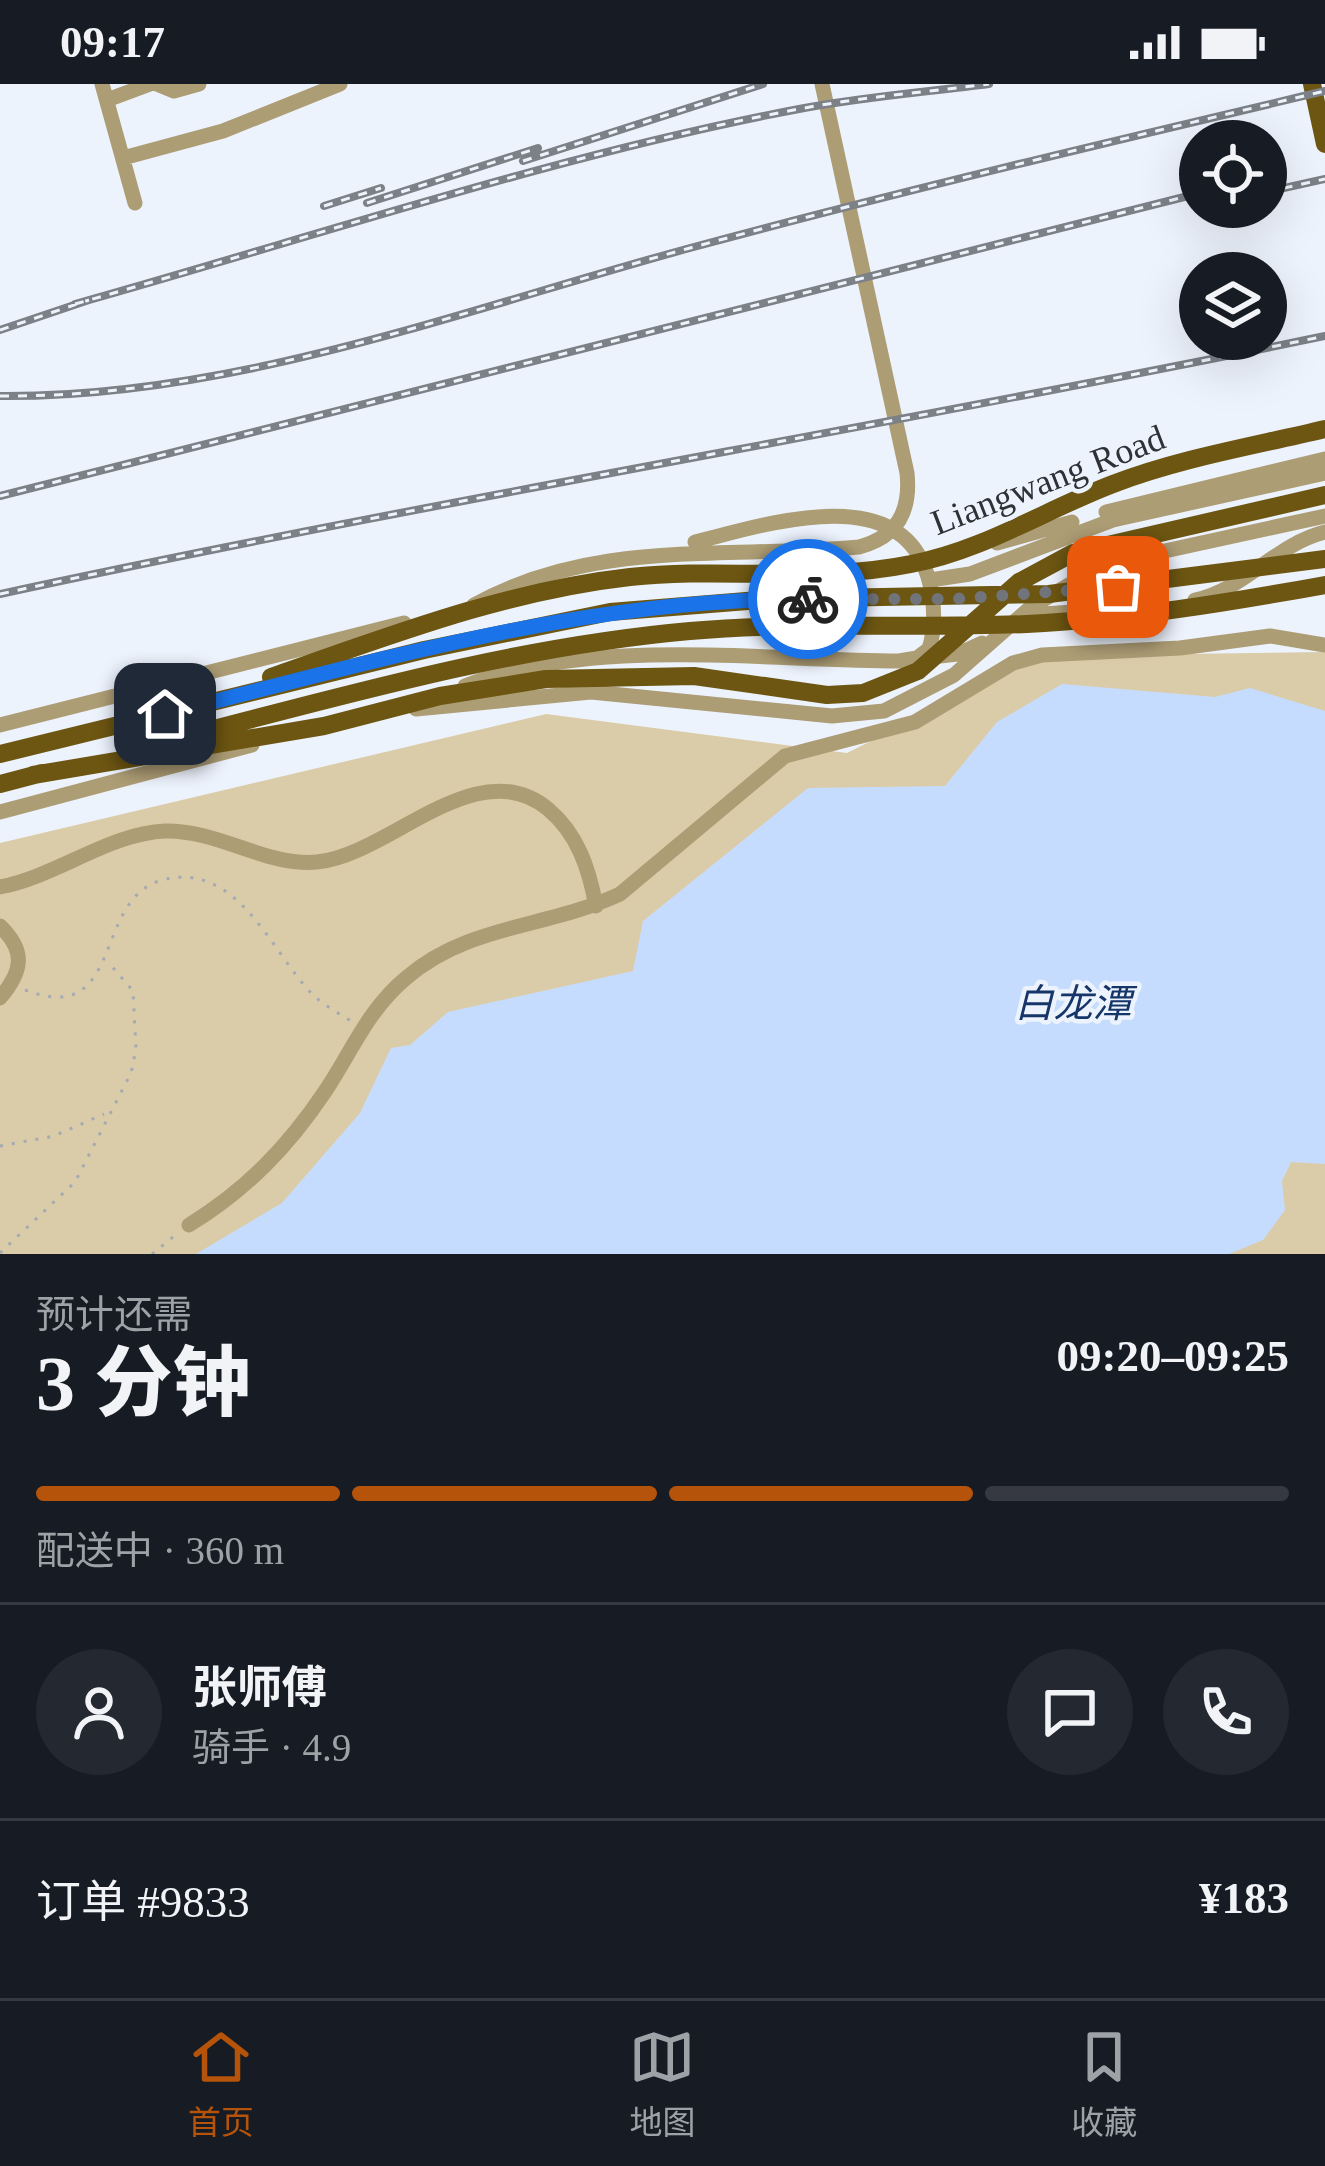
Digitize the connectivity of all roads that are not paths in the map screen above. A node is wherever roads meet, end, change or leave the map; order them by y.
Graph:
1 (153, 84) edge
2 (199, 84) edge
3 (340, 84) edge
4 (821, 84) edge
5 (1312, 84) edge
6 (105, 92) edge
7 (1325, 144) edge
8 (122, 158) junction
9 (135, 203) dead end
10 (1325, 430) edge
11 (1325, 466) edge
12 (1325, 495) edge
13 (1325, 516) edge
14 (1325, 532) edge
15 (970, 550) junction
16 (655, 553) junction
17 (1325, 559) edge
18 (930, 580) junction
19 (1325, 585) edge
20 (466, 609) junction
21 (1325, 645) edge
22 (916, 658) junction
23 (440, 696) junction
24 (165, 714) junction
25 (0, 725) edge
26 (324, 727) junction
27 (0, 754) edge
28 (33, 775) junction
29 (0, 784) edge
30 (0, 812) edge
31 (0, 887) edge
32 (596, 906) junction
33 (0, 926) edge
34 (0, 998) edge
35 (189, 1225) road end

1 - 2 street
1 - 6 street
3 - 8 street
4 - 16 street
5 - 7 main road
6 - 8 street
8 - 9 street
10 - 15 main road, Liangwang Road
11 - 15 street
11 - 18 street
12 - 23 main road
13 - 26 street
14 - 22 street
15 - 20 main road, Liangwang Road
16 - 18 street
16 - 20 street
17 - 24 main road, Liangwang Road
18 - 22 street
19 - 28 main road
20 - 24 main road, Liangwang Road
20 - 25 street
21 - 32 street
22 - 23 street
23 - 26 main road
24 - 27 main road, Liangwang Road
26 - 28 main road
26 - 30 street
28 - 29 main road
31 - 32 street
32 - 35 street
33 - 34 street

